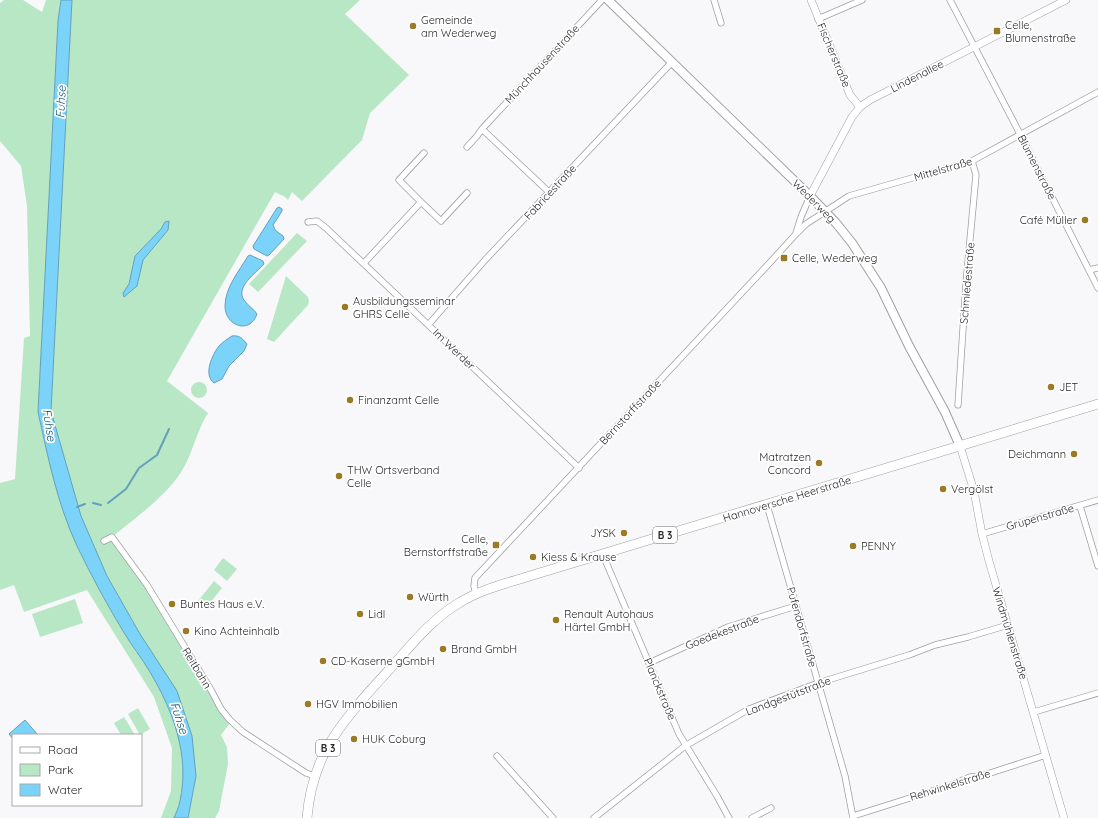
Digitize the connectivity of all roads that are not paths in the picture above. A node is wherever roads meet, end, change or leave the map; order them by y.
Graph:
1 (602, 0) edge
2 (608, 0) edge
3 (714, 0) edge
4 (810, 0) edge
5 (862, 0) edge
6 (950, 0) edge
7 (1066, 0) edge
8 (818, 19) junction
9 (721, 22) dead end
10 (974, 46) junction
11 (672, 62) junction
12 (1098, 92) edge
13 (860, 107) junction
14 (482, 129) junction
15 (1020, 134) junction
16 (467, 147) dead end
17 (424, 153) dead end
18 (972, 161) junction
19 (467, 193) dead end
20 (550, 193) junction
21 (810, 196) junction
22 (421, 202) junction
23 (825, 211) junction
24 (308, 222) dead end
25 (796, 234) junction
26 (364, 263) junction
27 (1098, 268) edge
28 (1089, 270) junction
29 (1098, 288) edge
30 (429, 324) junction
31 (1098, 404) edge
32 (958, 405) dead end
33 (960, 446) junction
34 (579, 468) junction
35 (1098, 500) edge
36 (767, 505) junction
37 (1080, 506) junction
38 (982, 534) junction
39 (104, 541) dead end
40 (603, 555) junction
41 (1098, 566) edge
42 (476, 594) junction
43 (796, 606) junction
44 (1008, 625) junction
45 (649, 663) junction
46 (818, 683) junction
47 (1098, 693) edge
48 (1034, 712) junction
49 (685, 746) junction
50 (1046, 755) junction
51 (497, 756) dead end
52 (315, 776) junction
53 (771, 808) dead end
54 (853, 817) edge
55 (307, 818) edge
56 (553, 818) edge
57 (594, 818) edge
58 (729, 818) edge
59 (752, 818) edge
60 (1064, 818) edge

1 - 14 street, Münchhausenstraße
2 - 11 main road, Wederweg
3 - 9 street
4 - 8 street, Fischerstraße
5 - 8 street
6 - 10 street, Blumenstraße
7 - 10 street, Lindenallee
8 - 13 street, Fischerstraße
10 - 13 street, Lindenallee
10 - 15 street, Blumenstraße
11 - 20 street, Fabricestraße
11 - 21 main road, Wederweg
12 - 15 street, Mittelstraße
13 - 21 street, Lindenallee
14 - 16 street, Münchhausenstraße
14 - 20 street
15 - 18 street, Mittelstraße
15 - 28 street, Blumenstraße
17 - 22 street
18 - 23 street, Mittelstraße
18 - 32 street, Schmiedestraße
19 - 22 street
20 - 30 street, Fabricestraße
21 - 23 main road, Wederweg
21 - 25 street, Bernstorffstraße
22 - 26 street
23 - 25 street, Bernstorffstraße
23 - 33 main road, Wederweg
24 - 26 street, Im Werder
25 - 34 street, Bernstorffstraße
26 - 30 street, Im Werder
27 - 28 street
28 - 29 street, Blumenstraße
30 - 34 street, Im Werder
31 - 33 main road, Hannoversche Heerstraße
33 - 36 main road, Hannoversche Heerstraße / B 3
33 - 38 street, Windmühlenstraße
34 - 42 street, Bernstorffstraße
35 - 37 street, Grupenstraße
36 - 40 main road, Hannoversche Heerstraße / B 3
36 - 43 street, Pufendorfstraße
37 - 38 street, Grupenstraße
37 - 41 street
38 - 44 street, Windmühlenstraße
39 - 52 street, Reitbahn
40 - 42 main road, Hannoversche Heerstraße / B 3
40 - 45 street, Planckstraße
42 - 52 main road, B 3
43 - 45 street, Goedekestraße
43 - 46 street, Pufendorfstraße
44 - 46 street, Landgestütstraße
44 - 48 street, Windmühlenstraße
45 - 49 street, Planckstraße
46 - 49 street, Landgestütstraße
46 - 54 street, Pufendorfstraße
47 - 48 street
48 - 50 street, Windmühlenstraße
49 - 57 street, Landgestütstraße
49 - 58 street, Planckstraße
50 - 54 street, Rehwinkelstraße
50 - 60 street, Windmühlenstraße
51 - 56 street
52 - 55 main road, B 3
53 - 59 street

